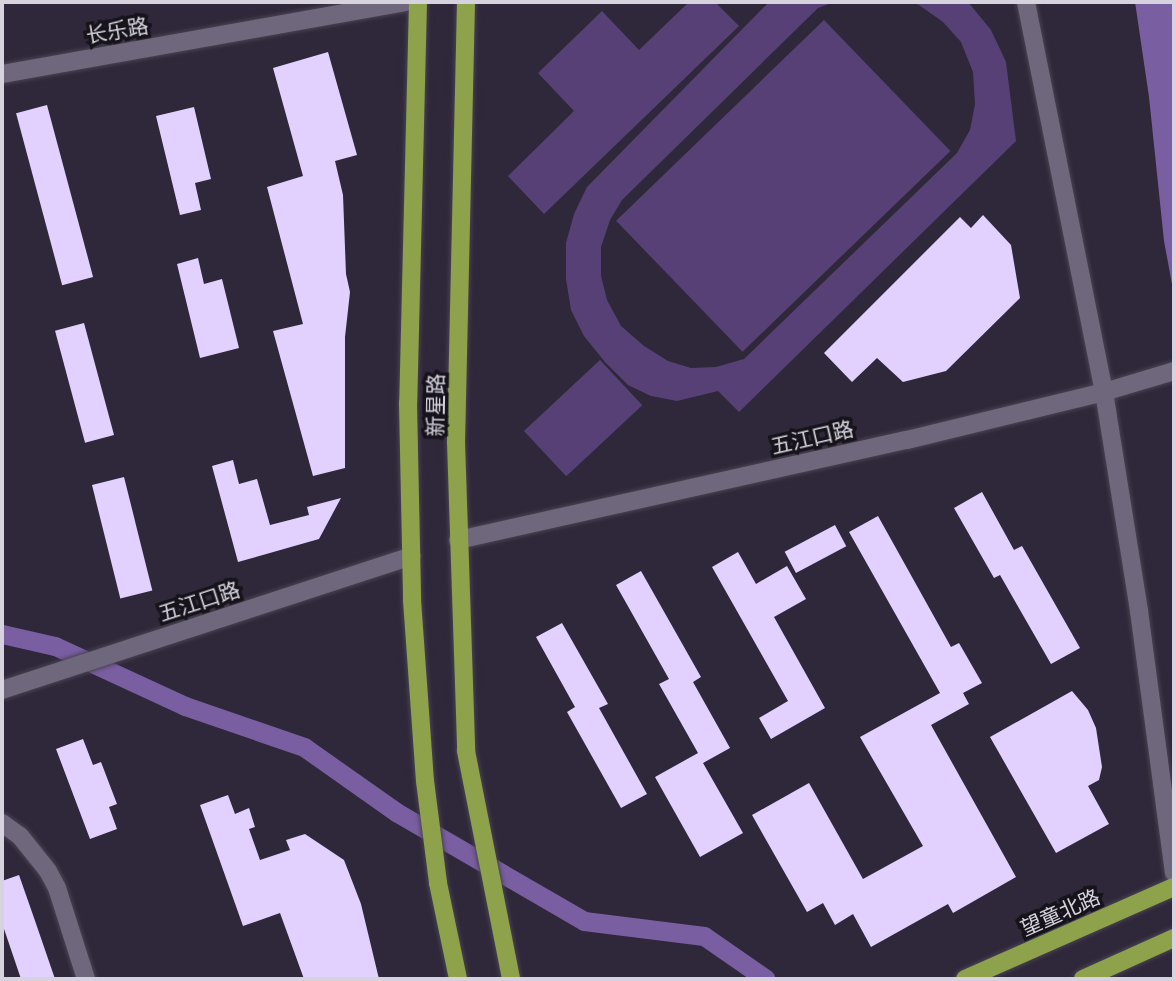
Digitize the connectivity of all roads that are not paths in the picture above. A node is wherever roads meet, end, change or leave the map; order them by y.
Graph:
1 (405, 2) edge
2 (418, 2) edge
3 (466, 2) edge
4 (1026, 2) edge
5 (2, 74) edge
6 (1167, 373) edge
7 (1104, 393) junction
8 (458, 540) junction
9 (412, 556) junction
10 (2, 690) edge
11 (2, 823) edge
12 (1174, 873) edge
13 (1174, 887) edge
14 (1174, 938) edge
15 (86, 979) edge
16 (458, 979) edge
17 (511, 979) edge
18 (965, 979) edge
19 (1083, 979) edge

1 - 5 street, 长乐路
2 - 9 main road
3 - 8 main road, 新星路
4 - 7 street
6 - 7 street, 五江口路
7 - 8 street, 五江口路
7 - 12 street
8 - 17 main road, 新星路
9 - 10 street, 五江口路
9 - 16 main road
11 - 15 street
13 - 18 main road, 望童北路
14 - 19 main road

